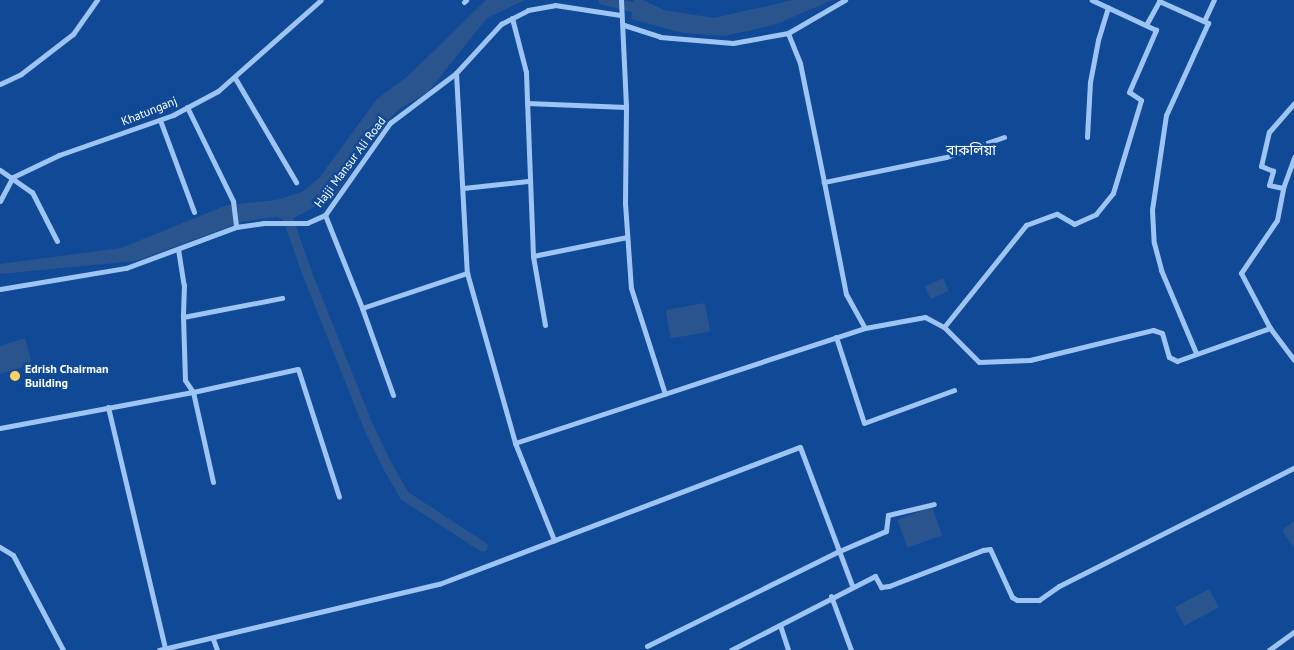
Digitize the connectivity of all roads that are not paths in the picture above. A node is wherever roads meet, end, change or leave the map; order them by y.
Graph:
1 (97, 0) edge
2 (321, 0) edge
3 (621, 0) edge
4 (846, 0) edge
5 (1092, 0) edge
6 (1160, 0) edge
7 (1214, 0) edge
8 (1108, 8) junction
9 (620, 15) junction
10 (512, 18) junction
11 (1204, 21) junction
12 (624, 25) junction
13 (1146, 25) junction
14 (788, 33) junction
15 (456, 74) junction
16 (235, 78) junction
17 (0, 84) edge
18 (527, 103) junction
19 (1294, 103) edge
20 (187, 107) junction
21 (626, 107) junction
22 (160, 120) junction
23 (1004, 137) dead end
24 (1087, 137) dead end
25 (1294, 157) edge
26 (0, 170) edge
27 (11, 180) junction
28 (528, 181) junction
29 (296, 182) dead end
30 (824, 182) junction
31 (462, 188) junction
32 (1283, 188) junction
33 (0, 201) edge
34 (194, 212) dead end
35 (324, 215) junction
36 (236, 227) junction
37 (627, 237) junction
38 (57, 241) dead end
39 (178, 249) junction
40 (533, 256) junction
41 (468, 273) junction
42 (0, 289) edge
43 (282, 298) dead end
44 (362, 308) junction
45 (183, 317) junction
46 (545, 325) dead end
47 (944, 327) junction
48 (865, 328) junction
49 (1270, 328) junction
50 (836, 337) junction
51 (1196, 353) junction
52 (1294, 360) edge
53 (954, 390) dead end
54 (193, 392) junction
55 (665, 394) junction
56 (393, 395) dead end
57 (108, 407) junction
58 (0, 428) edge
59 (515, 443) junction
60 (1294, 468) edge
61 (213, 482) dead end
62 (339, 497) dead end
63 (934, 504) dead end
64 (554, 540) junction
65 (0, 547) edge
66 (837, 552) junction
67 (852, 585) junction
68 (831, 596) junction
69 (780, 625) junction
70 (1294, 632) edge
71 (213, 639) junction
72 (647, 646) dead end
73 (64, 650) edge
74 (162, 650) edge
75 (217, 650) edge
76 (731, 650) edge
77 (788, 650) edge
78 (851, 650) edge
79 (1269, 650) edge

1 - 17 street
2 - 16 street, Khatunganj
3 - 9 street
4 - 14 street
5 - 8 street
6 - 11 street
6 - 13 street
7 - 11 street
8 - 13 street
8 - 24 street
9 - 10 street, Hajji Mansur Ali Road
9 - 12 street
10 - 15 street, Hajji Mansur Ali Road
10 - 18 street
11 - 51 street
12 - 14 street
12 - 21 street
13 - 47 street
14 - 30 street
15 - 31 street
15 - 35 street, Hajji Mansur Ali Road
16 - 20 street, Khatunganj
16 - 29 street
18 - 21 street
18 - 28 street
19 - 32 street
20 - 22 street, Khatunganj
20 - 36 street
21 - 37 street
22 - 27 street, Khatunganj
22 - 34 street
23 - 30 street
25 - 32 street
26 - 27 street
27 - 33 street
27 - 38 street
28 - 31 street
28 - 40 street
30 - 48 street
31 - 41 street
32 - 49 street
35 - 36 street, Hajji Mansur Ali Road
35 - 44 street
36 - 39 street, Hajji Mansur Ali Road
37 - 40 street
37 - 55 street
39 - 42 street, Hajji Mansur Ali Road
39 - 45 street
40 - 46 street
41 - 44 street
41 - 59 street
43 - 45 street
44 - 56 street
45 - 54 street
47 - 48 street
47 - 51 street
48 - 50 street
49 - 51 street
49 - 52 street
50 - 53 street
50 - 55 street
54 - 57 street
54 - 61 street
54 - 62 street
55 - 59 street
57 - 58 street
57 - 74 street
59 - 64 street
60 - 67 street
63 - 66 street
64 - 66 street
64 - 71 street
65 - 73 street
66 - 67 street
66 - 72 street
67 - 68 street
68 - 69 street
68 - 78 street
69 - 76 street
69 - 77 street
70 - 79 street
71 - 74 street
71 - 75 street

